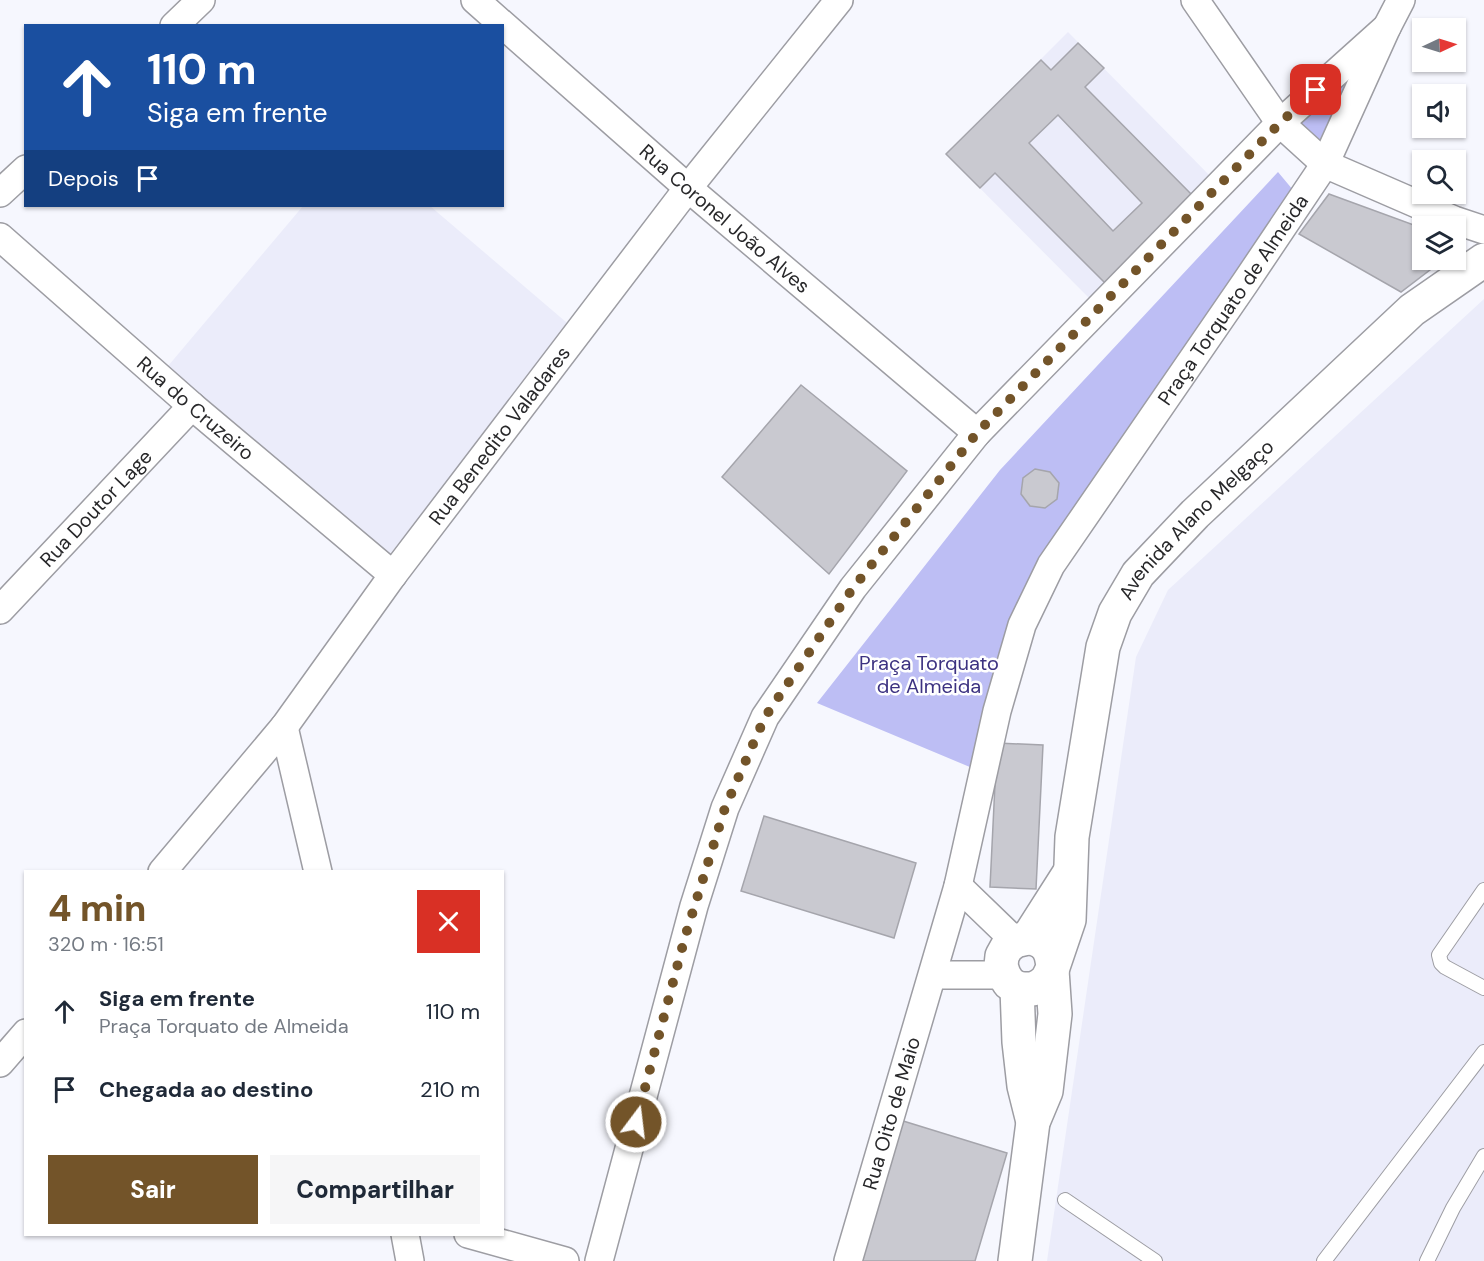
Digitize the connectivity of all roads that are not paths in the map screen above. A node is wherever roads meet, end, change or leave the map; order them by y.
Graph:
1 (201, 0) edge
2 (475, 0) edge
3 (839, 0) edge
4 (1195, 0) edge
5 (1401, 0) edge
6 (176, 24) edge
7 (502, 24) edge
8 (504, 26) edge
9 (1387, 27) junction
10 (1280, 123) junction
11 (1324, 164) junction
12 (24, 171) edge
13 (688, 188) junction
14 (0, 193) edge
15 (1484, 230) edge
16 (0, 237) edge
17 (1484, 260) edge
18 (192, 406) junction
19 (977, 433) junction
20 (393, 575) junction
21 (0, 610) edge
22 (284, 727) junction
23 (164, 870) edge
24 (318, 870) edge
25 (1070, 872) junction
26 (958, 886) junction
27 (1484, 890) edge
28 (1021, 939) junction
29 (1052, 968) junction
30 (934, 969) junction
31 (1010, 981) junction
32 (1484, 988) edge
33 (24, 1035) edge
34 (1484, 1052) edge
35 (0, 1064) edge
36 (1033, 1122) junction
37 (1484, 1156) edge
38 (1065, 1200) dead end
39 (405, 1236) edge
40 (475, 1236) edge
41 (410, 1261) edge
42 (565, 1261) edge
43 (599, 1261) edge
44 (848, 1261) edge
45 (1016, 1261) edge
46 (1155, 1261) edge
47 (1324, 1261) edge
48 (1427, 1261) edge

1 - 6 street
2 - 7 street, Rua Coronel João Alves
3 - 13 street, Rua Benedito Valadares
4 - 10 street
5 - 9 street, Praça Torquato de Almeida
8 - 13 street, Rua Coronel João Alves
9 - 10 street
9 - 11 street, Praça Torquato de Almeida
10 - 11 street
10 - 19 street
11 - 15 street
11 - 26 street, Praça Torquato de Almeida
12 - 14 street
13 - 19 street, Rua Coronel João Alves
13 - 20 street, Rua Benedito Valadares
16 - 18 street, Rua do Cruzeiro
17 - 25 street, Avenida Alano Melgaço
18 - 20 street, Rua do Cruzeiro
18 - 21 street, Rua Doutor Lage
19 - 43 street
20 - 22 street, Rua Benedito Valadares
22 - 23 street, Rua Benedito Valadares
22 - 24 street
25 - 28 street, Avenida Alano Melgaço
25 - 29 street, Avenida Alano Melgaço
26 - 28 street
26 - 30 street, Praça Torquato de Almeida
27 - 32 lane
28 - 29 street, Avenida Alano Melgaço
28 - 31 street, Avenida Alano Melgaço
29 - 31 street, Avenida Alano Melgaço
29 - 36 street, Avenida Alano Melgaço
30 - 31 street
30 - 44 street, Rua Oito de Maio
31 - 36 street, Avenida Alano Melgaço
33 - 35 street
34 - 47 lane
36 - 45 street, Avenida Alano Melgaço
37 - 48 lane
38 - 46 lane
39 - 41 street
40 - 42 street

